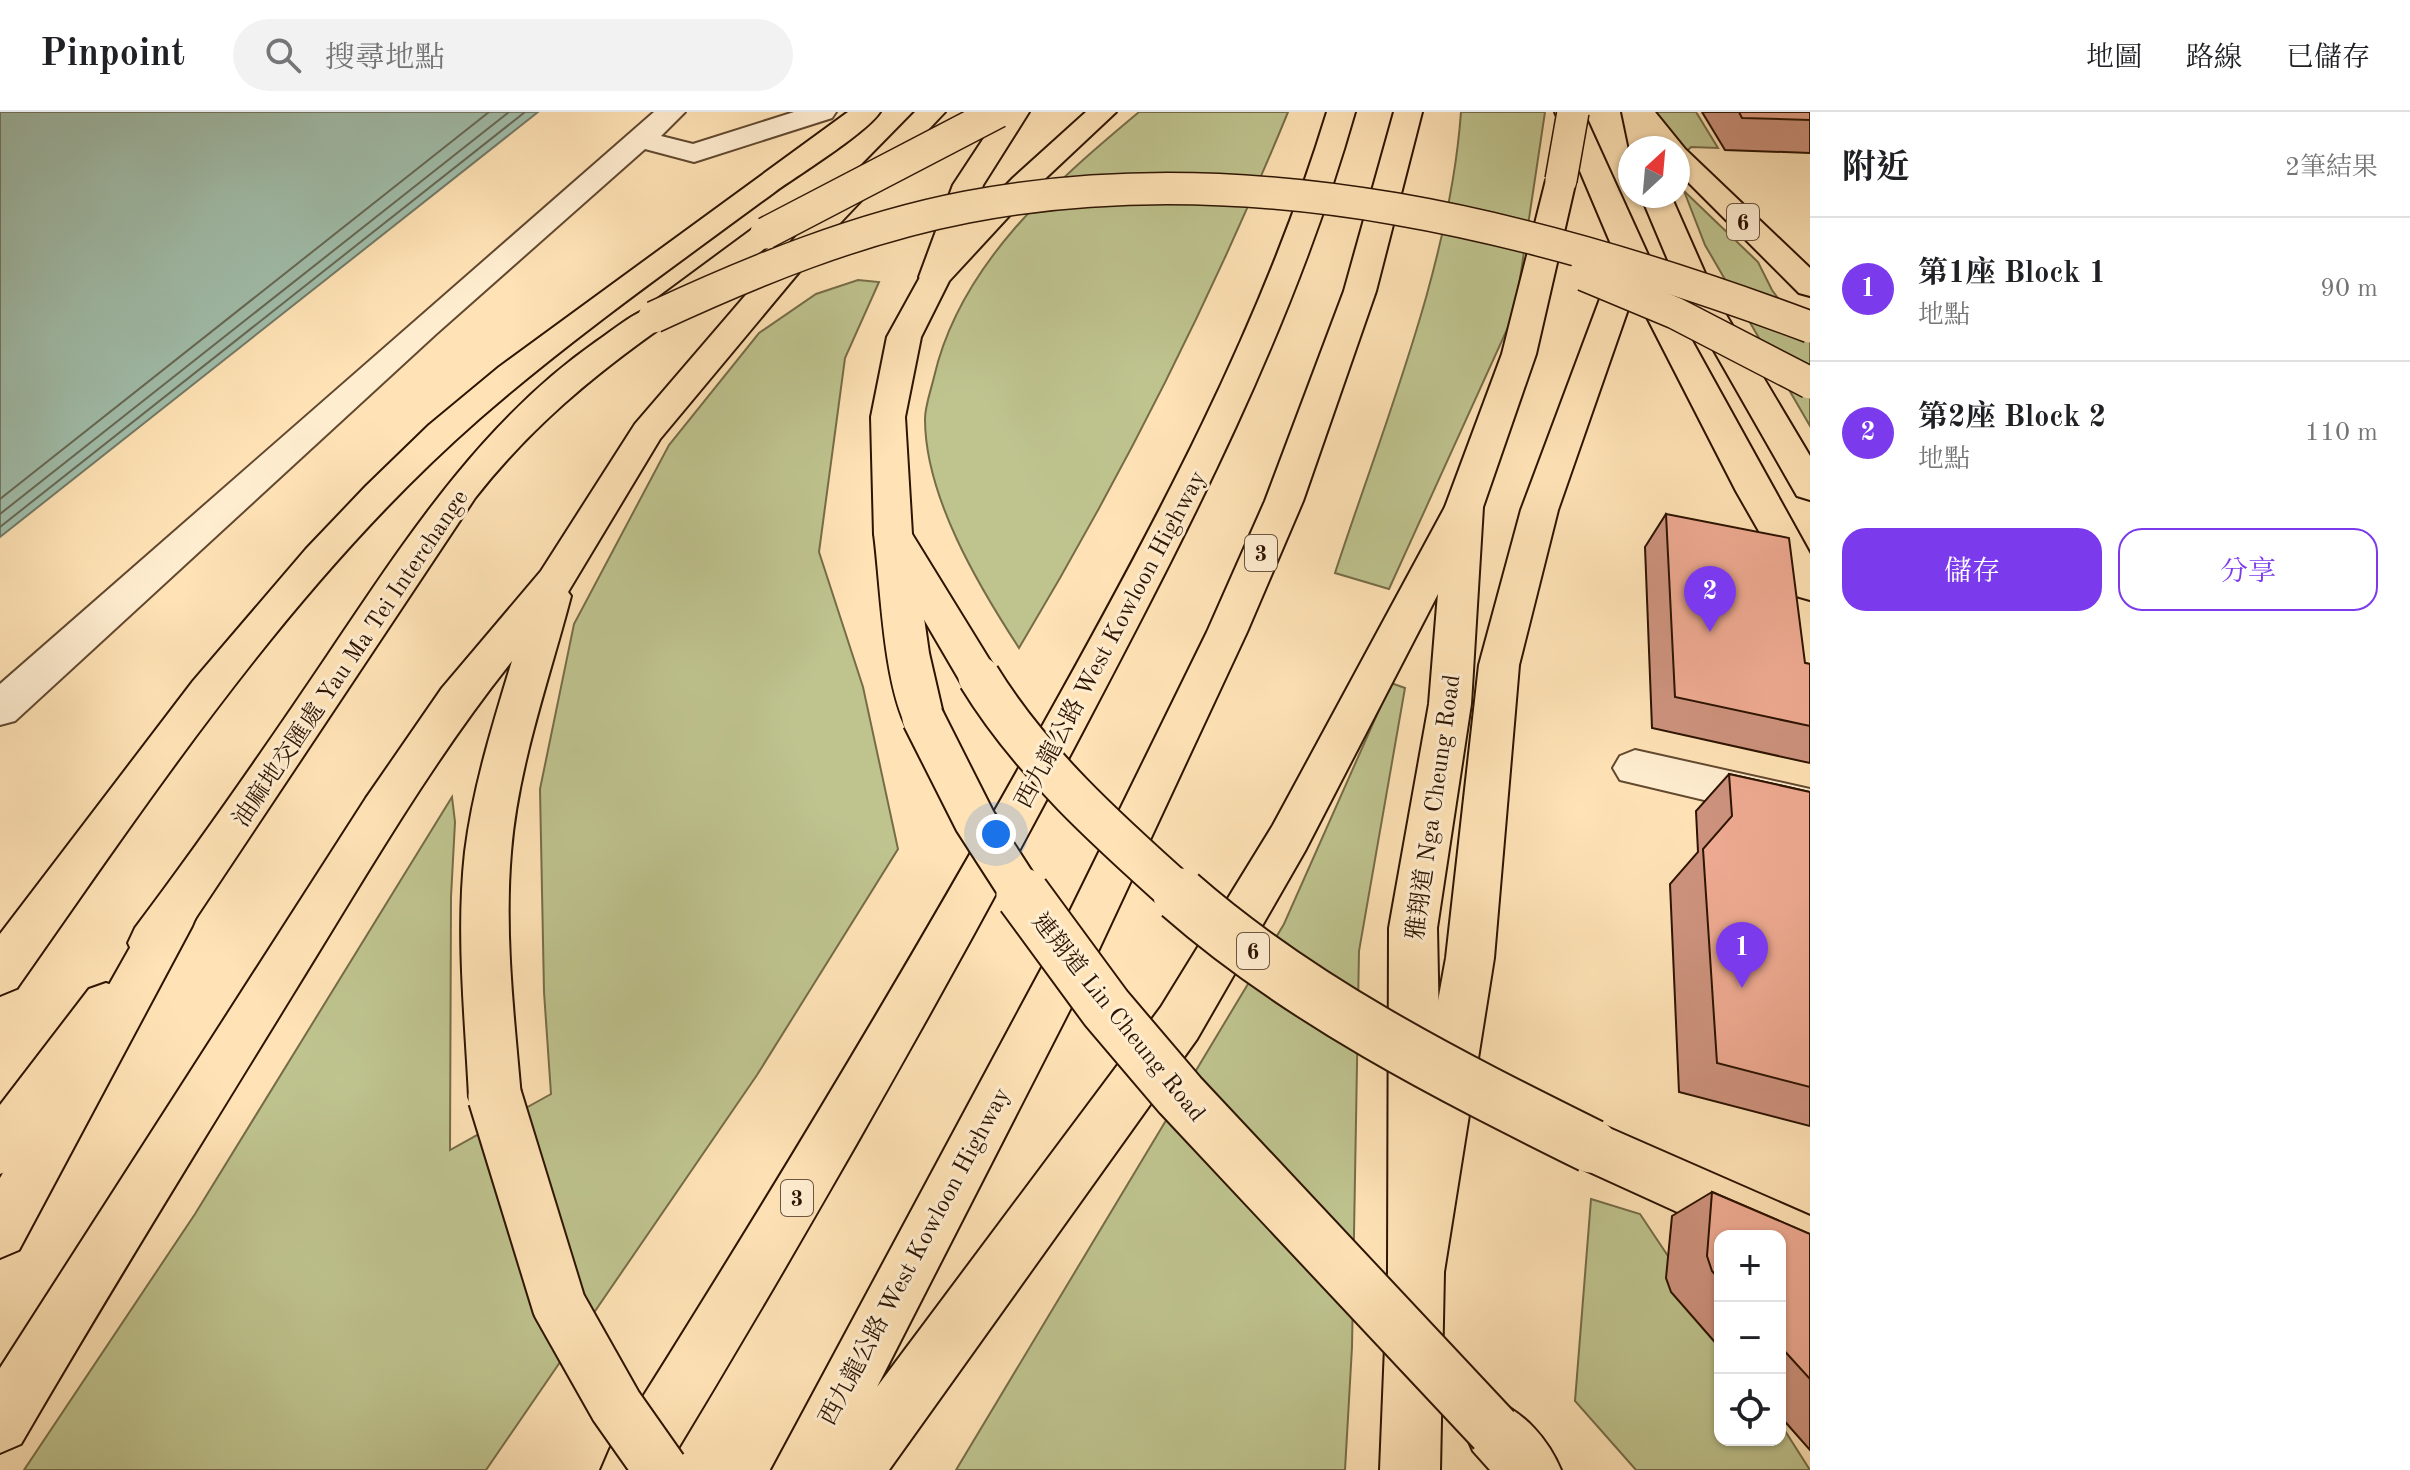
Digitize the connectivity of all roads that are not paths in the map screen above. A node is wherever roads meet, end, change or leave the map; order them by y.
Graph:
1 (671, 112) edge
2 (822, 112) edge
3 (866, 112) edge
4 (931, 112) edge
5 (998, 112) edge
6 (1015, 112) edge
7 (1102, 112) edge
8 (1341, 112) edge
9 (1408, 112) edge
10 (1571, 112) edge
11 (1638, 112) edge
12 (1641, 136) edge
13 (1660, 136) edge
14 (640, 139) junction
15 (1690, 168) edge
16 (1356, 204) junction
17 (1660, 208) edge
18 (1630, 259) junction
19 (935, 277) junction
20 (1810, 286) edge
21 (654, 317) junction
22 (1810, 327) edge
23 (1810, 383) edge
24 (1810, 487) edge
25 (1464, 507) junction
26 (893, 534) junction
27 (555, 581) junction
28 (1810, 586) edge
29 (0, 709) edge
30 (1635, 768) dead end
31 (1810, 807) edge
32 (175, 912) junction
33 (0, 973) edge
34 (0, 1148) edge
35 (0, 1231) edge
36 (1810, 1244) edge
37 (1416, 1272) junction
38 (0, 1423) edge
39 (1512, 1450) edge
40 (631, 1470) edge
41 (661, 1470) edge
42 (802, 1470) edge
43 (852, 1470) edge
44 (1410, 1470) edge

1 - 14 lane
2 - 14 lane
3 - 33 main road
4 - 27 main road
5 - 21 main road, bridge
6 - 19 main road, 連翔道 Lin Cheung Road
7 - 19 main road
8 - 40 main road, 西九龍公路 West Kowloon Highway / 3
9 - 42 main road, 西九龍公路 West Kowloon Highway / 3
10 - 18 main road
10 - 25 main road, 雅翔道 Nga Cheung Road, bridge
11 - 12 main road
11 - 13 main road
14 - 29 lane
15 - 20 main road, 6
16 - 21 main road, 油麻地交匯處 Yau Ma Tei Interchange, bridge
16 - 22 main road, 油麻地交匯處 Yau Ma Tei Interchange, bridge
16 - 23 main road, bridge
17 - 24 main road
18 - 28 main road
18 - 37 main road
19 - 26 main road, 連翔道 Lin Cheung Road
21 - 32 main road, 油麻地交匯處 Yau Ma Tei Interchange
25 - 37 main road, 雅翔道 Nga Cheung Road
25 - 43 main road
26 - 36 main road, 6, bridge
26 - 39 main road, 連翔道 Lin Cheung Road, bridge
27 - 38 main road
27 - 41 main road, bridge
30 - 31 lane
32 - 34 main road, 油麻地交匯處 Yau Ma Tei Interchange
32 - 35 main road
37 - 44 main road, 雅翔道 Nga Cheung Road

